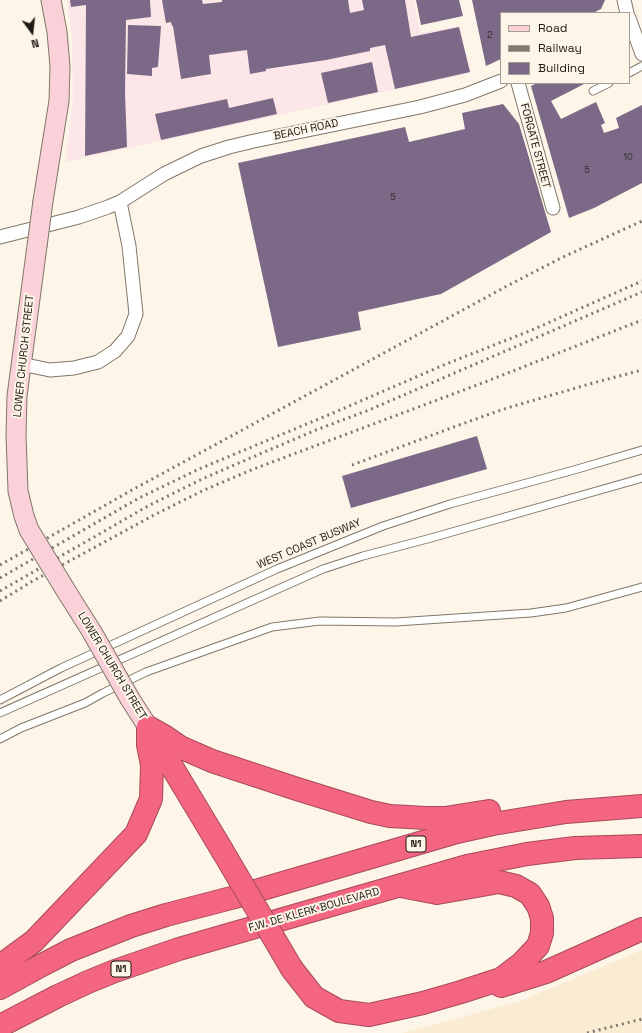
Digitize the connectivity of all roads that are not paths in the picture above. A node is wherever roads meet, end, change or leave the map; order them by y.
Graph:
1 (51, 0) edge
2 (624, 0) edge
3 (628, 12) edge
4 (630, 21) edge
5 (642, 54) edge
6 (642, 66) edge
7 (630, 72) edge
8 (500, 81) edge
9 (518, 84) edge
10 (607, 84) edge
11 (593, 91) dead end
12 (120, 202) junction
13 (552, 208) dead end
14 (0, 237) edge
15 (21, 364) junction
16 (642, 450) edge
17 (642, 478) edge
18 (642, 587) edge
19 (0, 700) edge
20 (0, 713) edge
21 (148, 727) junction
22 (0, 739) edge
23 (642, 806) edge
24 (566, 812) junction
25 (642, 846) edge
26 (399, 886) junction
27 (642, 929) edge
28 (0, 966) edge
29 (0, 988) edge
30 (460, 992) junction
31 (0, 1026) edge

1 - 15 main road, LOWER CHURCH STREET, bridge
2 - 3 street
4 - 5 street
6 - 7 lane
8 - 12 street, BEACH ROAD
9 - 13 street, FORGATE STREET
10 - 11 lane
12 - 14 street, BEACH ROAD
12 - 15 street
15 - 21 main road, LOWER CHURCH STREET, bridge
16 - 19 lane, WEST COAST BUSWAY
17 - 20 lane
18 - 22 lane
21 - 24 highway
21 - 28 highway
21 - 30 highway, bridge
23 - 24 highway, N1
24 - 29 highway, N1
25 - 26 highway, F.W. DE KLERK BOULEVARD / N1
26 - 30 highway
26 - 31 highway, F.W. DE KLERK BOULEVARD / N1
27 - 30 highway

